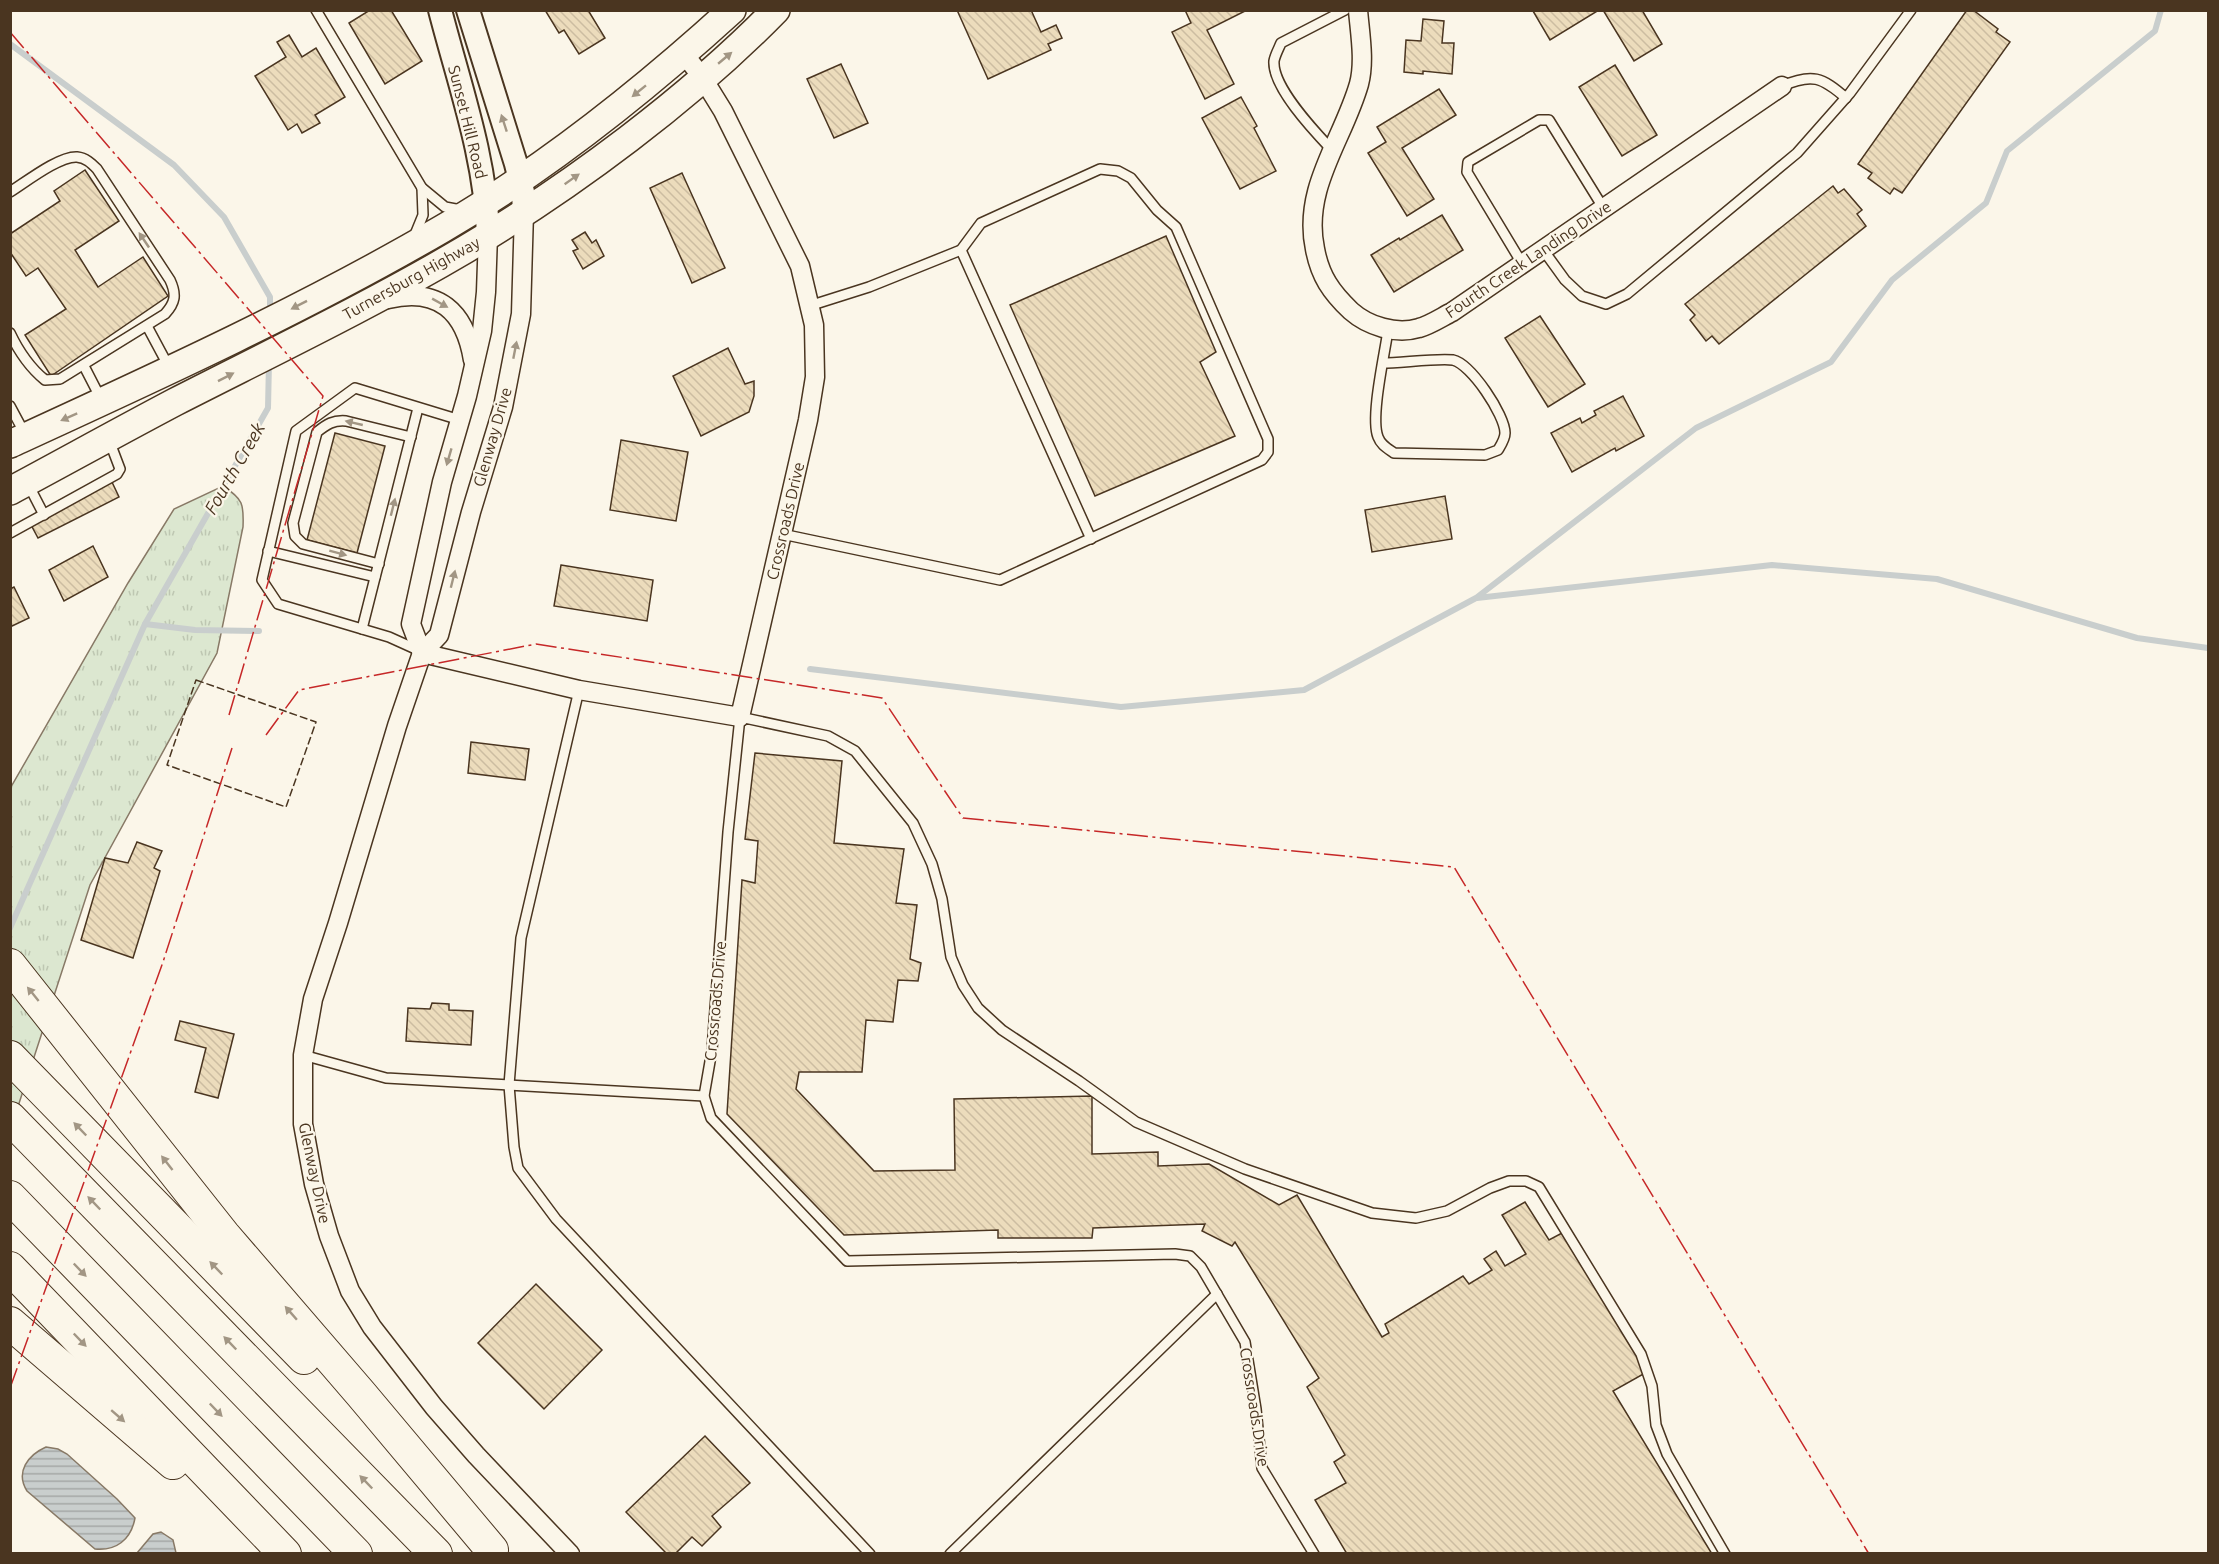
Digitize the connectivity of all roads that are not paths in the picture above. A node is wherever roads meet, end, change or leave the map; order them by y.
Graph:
1 (316, 10) edge
2 (440, 10) edge
3 (468, 10) edge
4 (732, 10) edge
5 (776, 10) edge
6 (1345, 10) edge
7 (1358, 10) edge
8 (1911, 10) edge
9 (684, 54) junction
10 (702, 77) junction
11 (1782, 86) joint
12 (1846, 98) junction
13 (1332, 150) junction
14 (520, 179) junction
15 (422, 188) junction
16 (10, 192) edge
17 (484, 203) junction
18 (1604, 209) junction
19 (524, 212) junction
20 (488, 235) junction
21 (961, 250) junction
22 (1544, 251) junction
23 (378, 265) junction
24 (1523, 265) junction
25 (809, 306) junction
26 (354, 311) junction
27 (147, 326) junction
28 (1388, 330) junction
29 (10, 333) edge
30 (1383, 363) junction
31 (84, 366) junction
32 (176, 369) junction
33 (474, 369) junction
34 (102, 402) junction
35 (10, 406) edge
36 (418, 408) junction
37 (460, 420) junction
38 (411, 437) junction
39 (108, 438) junction
40 (18, 440) edge
41 (19, 486) edge
42 (44, 515) junction
43 (10, 533) edge
44 (782, 534) junction
45 (1090, 539) junction
46 (268, 551) junction
47 (379, 564) junction
48 (375, 577) junction
49 (363, 629) junction
50 (422, 652) junction
51 (579, 690) junction
52 (740, 717) junction
53 (10, 965) edge
54 (303, 1055) junction
55 (10, 1057) edge
56 (509, 1085) junction
57 (704, 1096) junction
58 (12, 1119) edge
59 (10, 1197) edge
60 (10, 1268) edge
61 (1217, 1294) junction
62 (10, 1323) edge
63 (494, 1552) edge
64 (277, 1554) edge
65 (285, 1554) edge
66 (356, 1554) edge
67 (436, 1554) edge
68 (570, 1554) edge
69 (870, 1554) edge
70 (950, 1554) edge
71 (1314, 1554) edge
72 (1725, 1554) edge

1 - 15 lane
2 - 17 street, Sunset Hill Road
14 -> 3 street, Sunset Hill Road
4 - 9 main road, Turnersburg Highway
10 -> 5 main road, Turnersburg Highway
6 - 13 lane
7 - 13 street, Fourth Creek Landing Drive
8 - 12 lane
9 - 10 street, Crossroads Drive
9 -> 14 main road, Turnersburg Highway
19 -> 10 main road, Turnersburg Highway
10 - 25 street, Crossroads Drive
11 - 12 lane
11 - 18 street, Fourth Creek Landing Drive
12 - 22 lane
13 - 28 street, Fourth Creek Landing Drive
14 - 17 main road, Turnersburg Highway
14 - 19 street, Sunset Hill Road
15 - 17 lane
15 - 23 lane
27 -> 16 lane
17 - 20 street, Sunset Hill Road
17 - 23 main road, Turnersburg Highway
18 - 22 street, Fourth Creek Landing Drive
18 - 24 lane
19 - 20 main road, Turnersburg Highway
50 -> 19 street, Glenway Drive
20 - 26 main road, Turnersburg Highway
20 - 33 street
21 - 25 lane
21 - 45 lane
21 - 45 lane
22 - 24 street, Fourth Creek Landing Drive
23 -> 32 main road, Turnersburg Highway
24 - 28 street, Fourth Creek Landing Drive
25 - 44 street, Crossroads Drive
26 -> 33 street
39 -> 26 main road, Turnersburg Highway
27 - 31 lane
27 - 32 lane
28 - 30 lane
29 - 31 lane
30 - 30 lane
31 - 34 lane
32 - 34 main road, Turnersburg Highway
33 - 37 street
34 -> 40 main road, Turnersburg Highway
35 - 40 lane
36 - 37 lane
36 - 38 lane
36 - 46 lane
37 -> 50 street
47 -> 38 lane
38 -> 47 lane
39 - 41 main road, Turnersburg Highway
39 - 42 lane
41 - 42 lane
42 - 43 lane
44 - 45 lane
44 - 52 street, Crossroads Drive
46 - 48 lane
46 - 49 lane
47 - 48 lane
48 - 49 lane
49 - 50 lane
50 - 51 street
50 - 54 street, Glenway Drive
51 - 52 street
51 - 56 lane
52 - 57 lane, Crossroads Drive
52 - 72 lane
63 -> 53 highway
54 - 56 lane
54 - 68 street, Glenway Drive
63 -> 55 highway
56 - 57 lane
56 - 69 lane
57 - 61 lane, Crossroads Drive
67 -> 58 highway
59 -> 66 highway
60 -> 65 highway
61 - 70 lane
61 - 71 lane, Crossroads Drive
62 -> 64 highway

